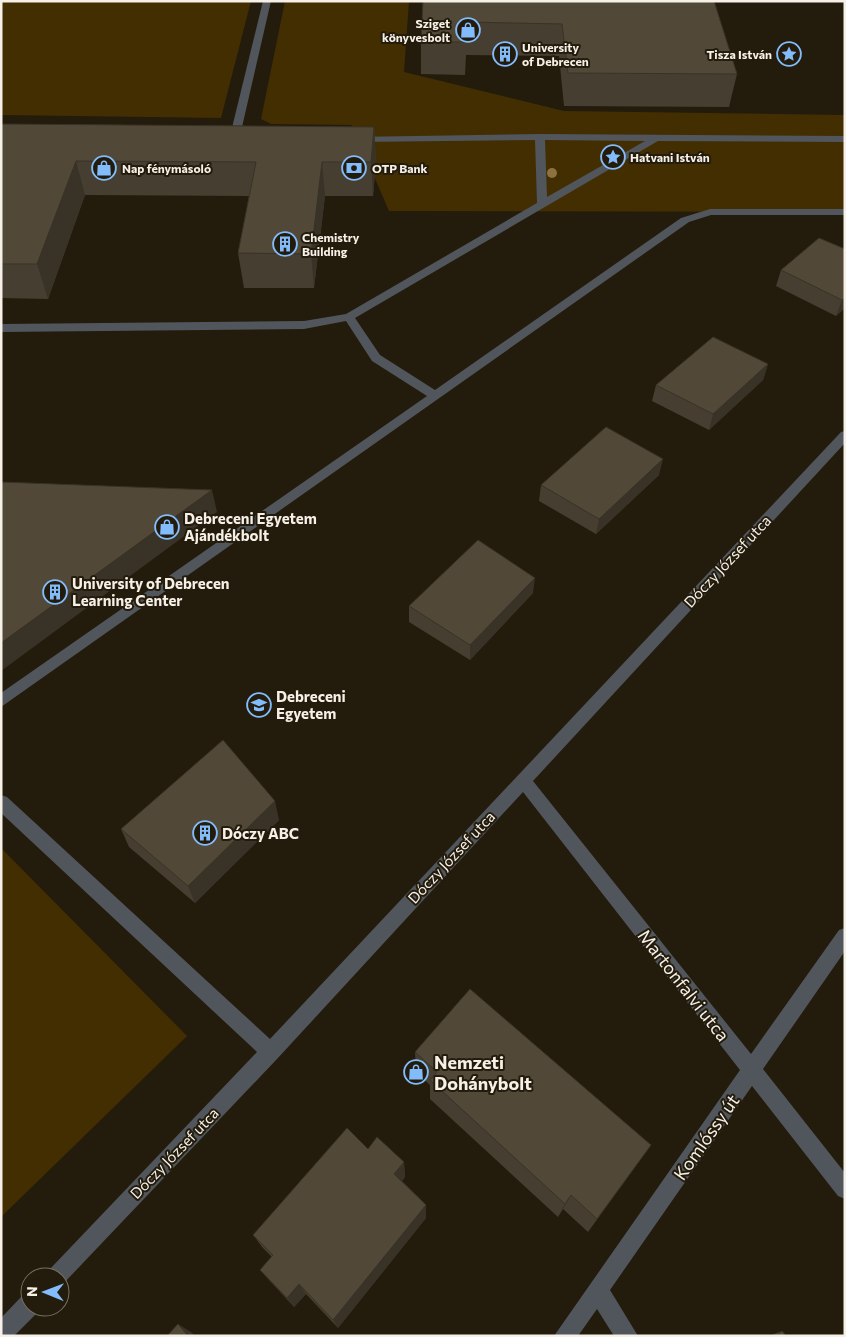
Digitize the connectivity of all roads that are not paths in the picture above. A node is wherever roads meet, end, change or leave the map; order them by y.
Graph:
1 (268, 1) edge
2 (540, 137) junction
3 (658, 138) junction
4 (343, 139) edge
5 (845, 139) edge
6 (234, 140) edge
7 (542, 203) junction
8 (845, 212) edge
9 (349, 317) junction
10 (1, 328) edge
11 (436, 396) junction
12 (845, 435) edge
13 (1, 701) edge
14 (523, 780) junction
15 (1, 802) edge
16 (845, 936) edge
17 (270, 1052) junction
18 (752, 1071) junction
19 (845, 1189) edge
20 (66, 1267) edge
21 (598, 1291) junction
22 (20, 1314) edge
23 (1, 1334) edge
24 (564, 1336) edge
25 (627, 1336) edge

1 - 6 street
2 - 3 street
2 - 4 street
2 - 7 street
3 - 5 street
3 - 7 street
7 - 9 street
8 - 11 street
9 - 10 street
9 - 11 street
11 - 13 street
12 - 14 street, Dóczy József utca
14 - 17 street, Dóczy József utca
14 - 18 street, Martonfalvi utca
15 - 17 street
16 - 18 street, Komlóssy út
17 - 20 street, Dóczy József utca
18 - 19 street, Martonfalvi utca
18 - 21 street, Komlóssy út
21 - 24 street, Komlóssy út
21 - 25 street
22 - 23 street

